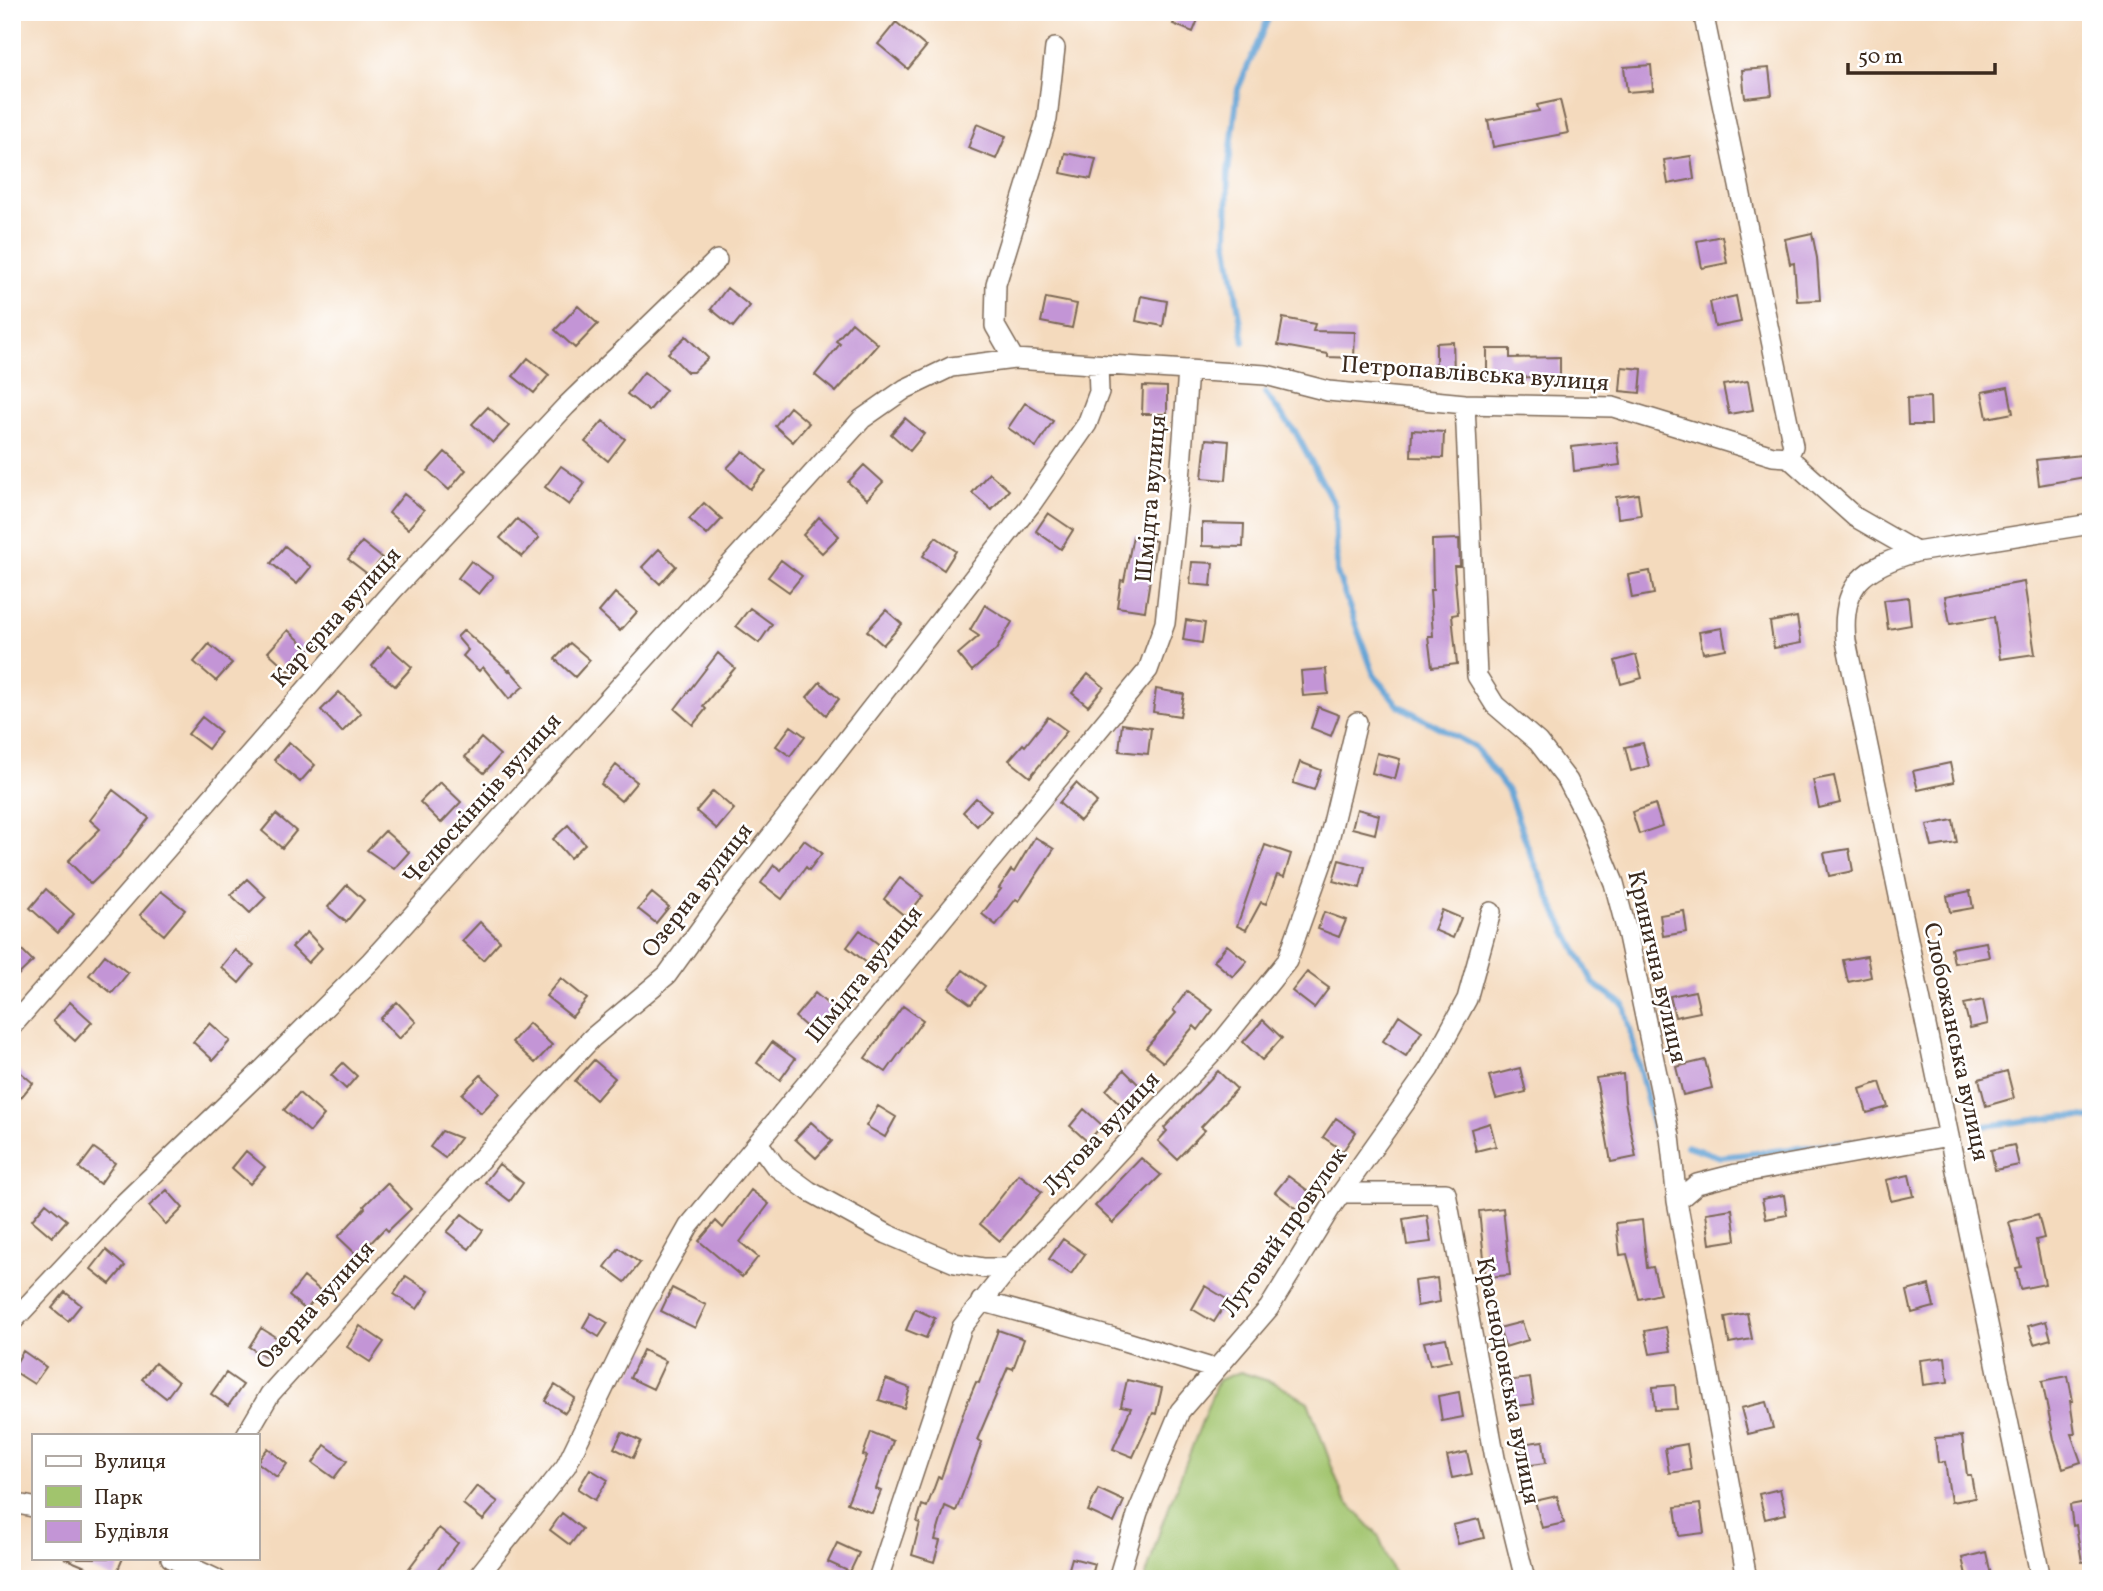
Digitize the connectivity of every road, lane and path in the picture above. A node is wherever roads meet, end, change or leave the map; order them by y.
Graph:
1 (1703, 12) edge
2 (1055, 48) dead end
3 (717, 260) dead end
4 (1014, 359) junction
5 (1098, 365) junction
6 (1188, 370) junction
7 (1465, 404) junction
8 (1788, 457) junction
9 (2091, 524) edge
10 (1916, 552) junction
11 (1357, 722) dead end
12 (1491, 912) dead end
13 (12, 1026) edge
14 (1950, 1136) junction
15 (759, 1144) junction
16 (1341, 1193) junction
17 (1677, 1201) junction
18 (1009, 1268) junction
19 (981, 1301) junction
20 (12, 1322) edge
21 (1215, 1369) junction
22 (247, 1434) edge
23 (12, 1503) edge
24 (32, 1507) edge
25 (177, 1560) edge
26 (216, 1579) edge
27 (476, 1579) edge
28 (878, 1579) edge
29 (1118, 1579) edge
30 (1525, 1579) edge
31 (1746, 1579) edge
32 (2041, 1579) edge

1 - 8 street
2 - 4 street
3 - 13 street, Кар'єрна вулиця
4 - 5 street, Петропавлівська вулиця
4 - 20 street, Челюскінців вулиця
5 - 6 street, Петропавлівська вулиця
5 - 22 street, Озерна вулиця
6 - 7 street, Петропавлівська вулиця
6 - 15 street, Шмідта вулиця
7 - 8 street, Петропавлівська вулиця
7 - 17 street, Кринична вулиця
8 - 10 street
9 - 10 street
10 - 14 street, Слобожанська вулиця
11 - 18 street, Лугова вулиця
12 - 16 street, Луговий провулок
14 - 17 street
14 - 32 street, Слобожанська вулиця
15 - 18 street
15 - 27 street, Шмідта вулиця
16 - 21 street, Луговий провулок
16 - 30 street, Краснодонська вулиця
17 - 31 street, Кринична вулиця
18 - 19 street, Лугова вулиця
19 - 21 street
19 - 28 street, Лугова вулиця
21 - 29 street, Луговий провулок
23 - 24 street
25 - 26 street

